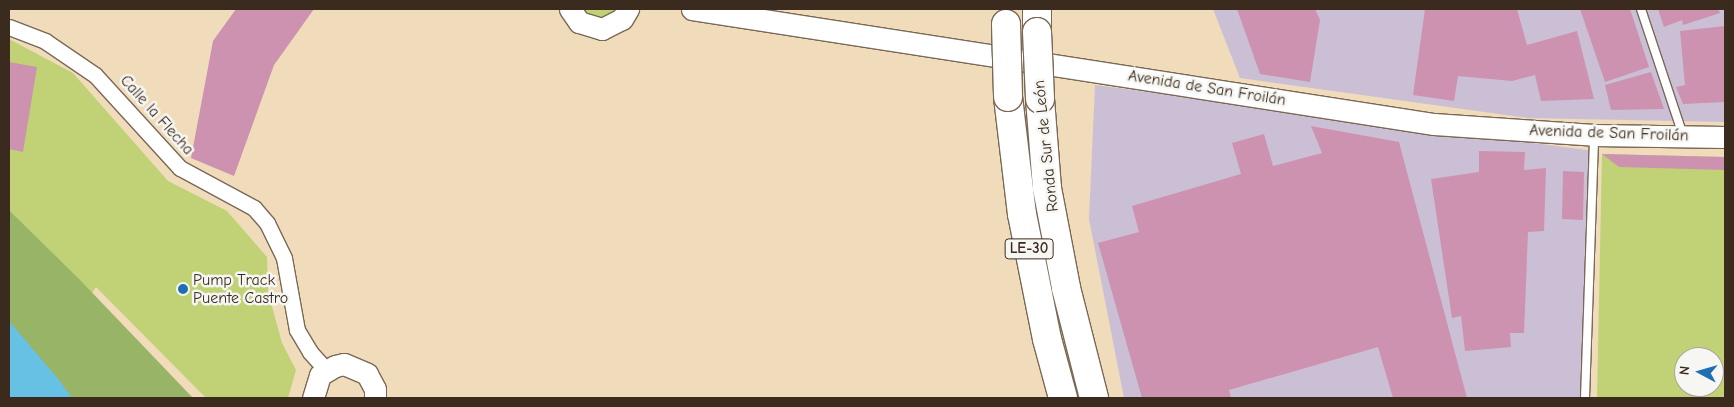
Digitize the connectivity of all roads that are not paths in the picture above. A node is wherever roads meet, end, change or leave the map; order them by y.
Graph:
1 (570, 9) edge
2 (628, 9) edge
3 (692, 9) edge
4 (1641, 9) edge
5 (1006, 16) edge
6 (1037, 20) edge
7 (9, 27) edge
8 (1594, 135) junction
9 (1684, 136) junction
10 (1725, 137) edge
11 (326, 370) junction
12 (313, 398) edge
13 (375, 398) edge
14 (1063, 398) edge
15 (1094, 398) edge
16 (1585, 398) edge

1 - 2 street
3 - 8 street, Avenida de San Froilán
4 - 9 lane
5 - 14 highway, Ronda Sur de León / LE-30, bridge
6 - 15 highway, Ronda Sur de León / LE-30, bridge
7 - 11 street, Calle la Flecha
8 - 9 street, Avenida de San Froilán
8 - 16 lane
9 - 10 street, Avenida de San Froilán
11 - 12 street
11 - 13 street

